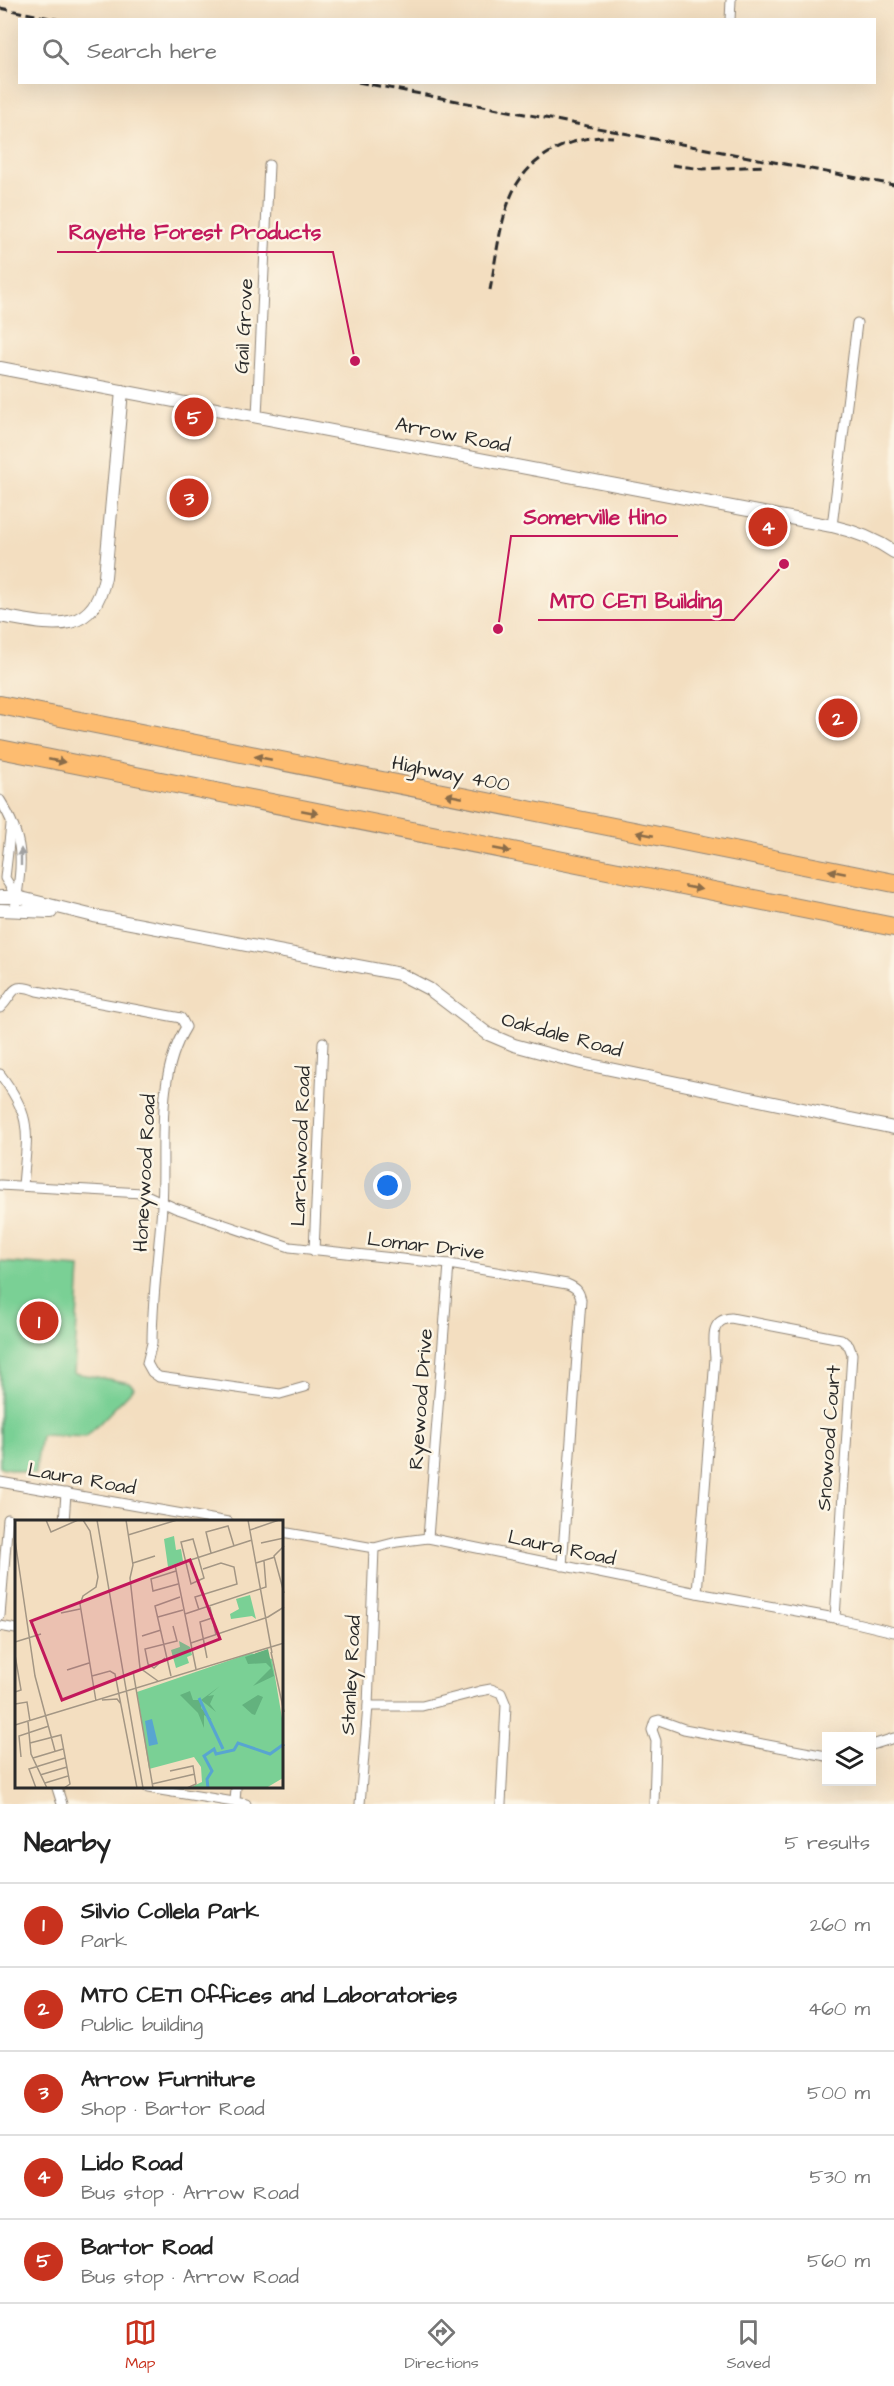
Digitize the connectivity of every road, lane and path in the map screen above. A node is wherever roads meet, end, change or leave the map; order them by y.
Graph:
1 (732, 0) edge
2 (730, 18) edge
3 (269, 165) dead end
4 (857, 323) dead end
5 (0, 368) edge
6 (122, 391) junction
7 (257, 416) junction
8 (832, 526) junction
9 (894, 552) edge
10 (0, 615) edge
11 (0, 705) edge
12 (0, 749) edge
13 (0, 800) edge
14 (12, 819) junction
15 (894, 883) edge
16 (0, 897) edge
17 (16, 903) junction
18 (0, 910) edge
19 (894, 927) edge
20 (0, 1008) edge
21 (323, 1042) dead end
22 (0, 1074) edge
23 (894, 1128) edge
24 (0, 1185) edge
25 (23, 1186) junction
26 (162, 1203) junction
27 (314, 1251) junction
28 (449, 1264) junction
29 (304, 1387) dead end
30 (0, 1482) edge
31 (66, 1493) junction
32 (8, 1519) dead end
33 (64, 1520) edge
34 (217, 1520) edge
35 (284, 1532) edge
36 (428, 1538) junction
37 (4, 1540) edge
38 (374, 1548) junction
39 (562, 1566) junction
40 (697, 1593) junction
41 (0, 1616) edge
42 (835, 1618) junction
43 (0, 1626) edge
44 (15, 1629) edge
45 (894, 1632) edge
46 (368, 1706) junction
47 (894, 1738) edge
48 (876, 1744) edge
49 (822, 1755) edge
50 (57, 1789) edge
51 (154, 1789) edge
52 (236, 1789) edge
53 (235, 1802) junction
54 (62, 1804) edge
55 (246, 1804) edge
56 (360, 1804) edge
57 (501, 1804) edge
58 (654, 1804) edge

1 - 2 street
3 - 7 street, Gail Grove
4 - 8 street
5 - 6 street, Arrow Road
6 - 7 street, Arrow Road
6 - 10 street
7 - 8 street, Arrow Road
8 - 9 street, Arrow Road
15 -> 11 highway, Highway 400
12 -> 19 highway
13 - 14 street
17 -> 14 street
14 - 17 street
16 - 17 street, Oakdale Road
17 - 18 street, Oakdale Road
17 - 23 street, Oakdale Road
20 - 26 street, Honeywood Road
21 - 27 street, Larchwood Road
22 - 25 street
24 - 25 street, Lomar Drive
25 - 26 street, Lomar Drive
26 - 27 street, Lomar Drive
26 - 29 street, Honeywood Road
27 - 28 street, Lomar Drive
28 - 36 street, Ryewood Drive
28 - 39 street, Lomar Drive
30 - 31 street, Laura Road
31 - 33 street
31 - 34 street, Laura Road
32 - 37 street
35 - 38 street, Laura Road
36 - 38 street, Laura Road
36 - 39 street, Laura Road
37 - 41 street
38 - 46 street, Stanley Road
39 - 40 street, Laura Road
40 - 42 street, Laura Road
40 - 42 street, Snowood Court
42 - 45 street, Laura Road
43 - 44 street
46 - 56 street, Stanley Road
46 - 57 street
47 - 48 street
49 - 58 street
50 - 54 street
51 - 53 street
52 - 53 street
53 - 55 street

